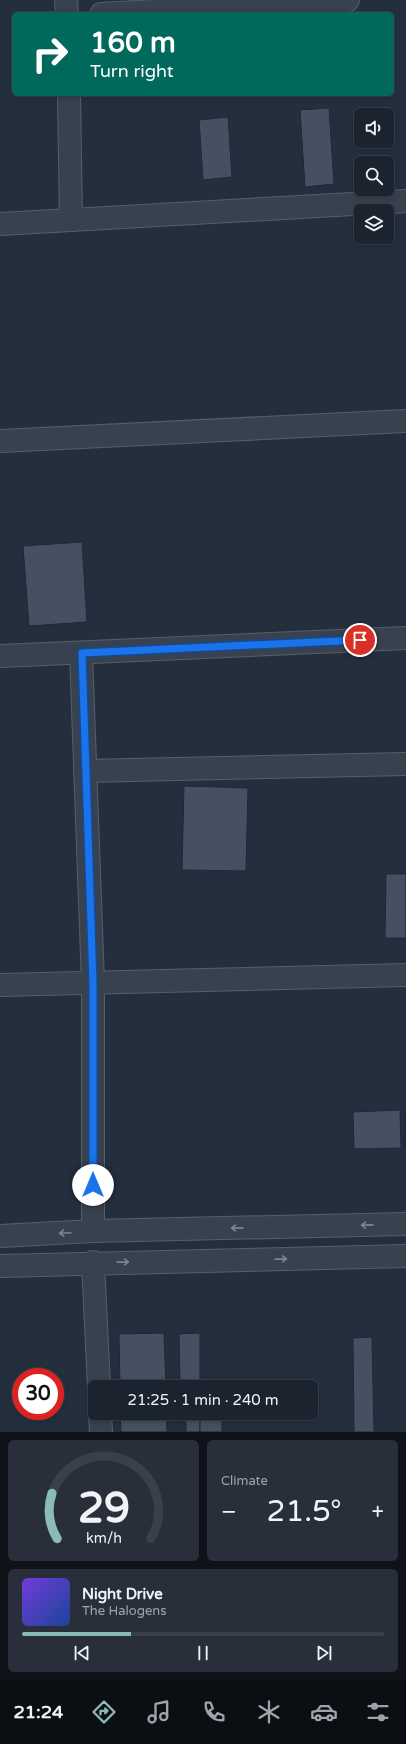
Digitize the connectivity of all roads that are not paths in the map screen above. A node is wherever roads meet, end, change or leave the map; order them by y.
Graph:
1 (66, 0) edge
2 (348, 0) edge
3 (67, 12) edge
4 (136, 12) edge
5 (68, 96) edge
6 (406, 200) edge
7 (72, 220) junction
8 (0, 224) edge
9 (406, 421) edge
10 (0, 441) edge
11 (406, 638) edge
12 (82, 653) junction
13 (0, 656) edge
14 (406, 764) edge
15 (85, 771) junction
16 (406, 975) edge
17 (93, 983) junction
18 (0, 985) edge
19 (406, 1224) edge
20 (93, 1232) junction
21 (0, 1236) edge
22 (406, 1256) edge
23 (93, 1262) junction
24 (0, 1266) edge
25 (99, 1380) edge
26 (100, 1420) edge
27 (101, 1432) edge

1 - 3 street
2 - 4 street
5 - 7 street
6 - 7 street
7 - 8 street
9 - 10 street
11 - 12 street
12 - 13 street
12 - 15 street
14 - 15 street
15 - 17 street
16 - 17 street
17 - 18 street
17 - 20 street
19 -> 20 street
20 -> 21 street
23 -> 22 street
23 - 24 street
23 - 25 street
26 - 27 street

